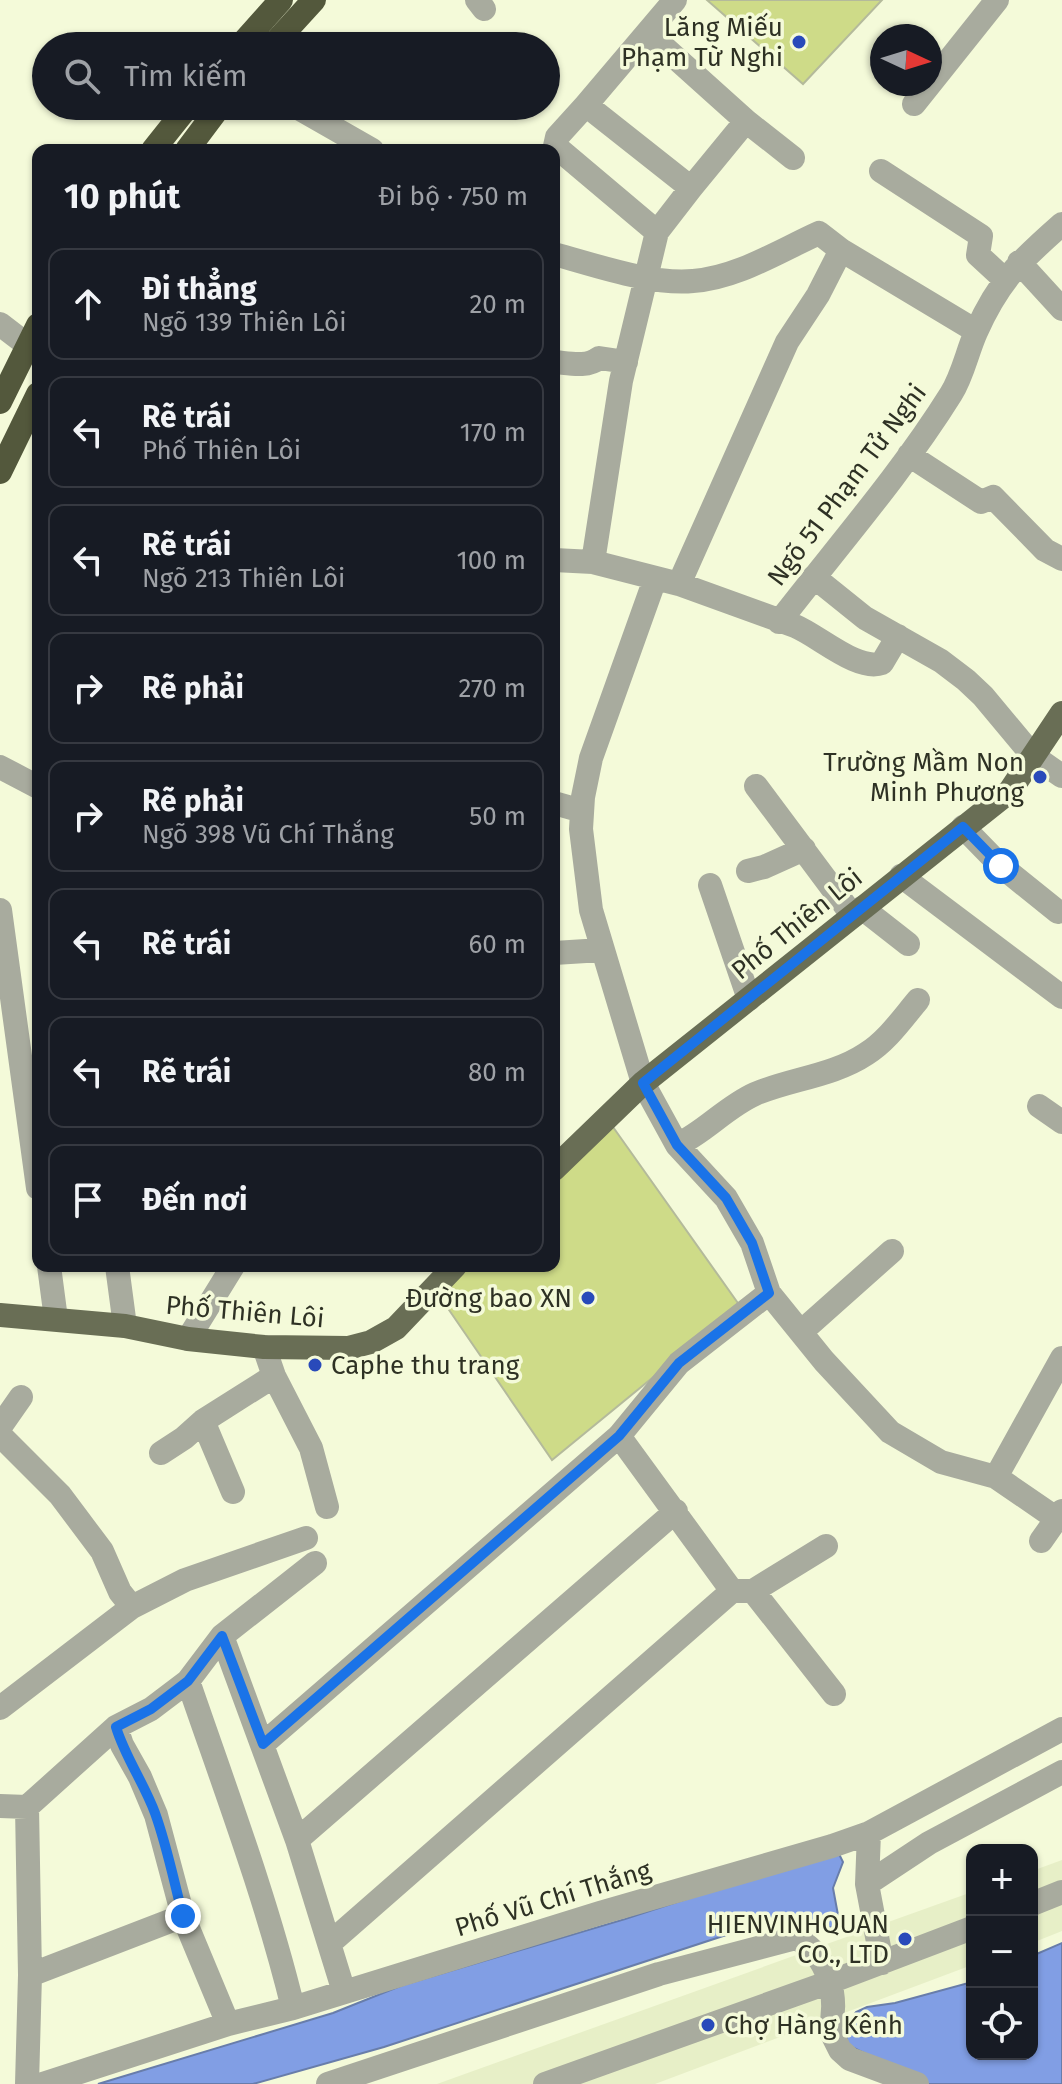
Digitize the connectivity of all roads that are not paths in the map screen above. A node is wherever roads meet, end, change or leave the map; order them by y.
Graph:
1 (281, 0) edge
2 (314, 0) edge
3 (675, 0) edge
4 (997, 0) edge
5 (252, 32) edge
6 (285, 32) edge
7 (648, 33) junction
8 (914, 104) dead end
9 (586, 105) junction
10 (177, 120) edge
11 (211, 120) edge
12 (320, 120) edge
13 (746, 121) junction
14 (158, 144) edge
15 (197, 144) edge
16 (362, 144) edge
17 (555, 144) edge
18 (560, 150) edge
19 (793, 158) dead end
20 (881, 171) dead end
21 (691, 188) junction
22 (1062, 224) edge
23 (657, 232) junction
24 (841, 250) junction
25 (560, 256) edge
26 (1011, 271) junction
27 (646, 278) junction
28 (1062, 309) edge
29 (0, 324) edge
30 (976, 331) junction
31 (32, 334) edge
32 (560, 362) edge
33 (626, 362) junction
34 (0, 402) edge
35 (32, 406) edge
36 (909, 455) junction
37 (0, 472) edge
38 (1062, 559) edge
39 (560, 560) edge
40 (593, 562) junction
41 (814, 577) junction
42 (655, 579) junction
43 (679, 584) junction
44 (779, 622) junction
45 (898, 636) junction
46 (1061, 719) edge
47 (1033, 756) junction
48 (0, 767) edge
49 (1062, 776) edge
50 (32, 784) edge
51 (756, 786) dead end
52 (560, 805) edge
53 (582, 811) junction
54 (963, 827) junction
55 (804, 849) junction
56 (748, 871) dead end
57 (901, 876) junction
58 (710, 885) dead end
59 (0, 910) edge
60 (857, 912) junction
61 (1058, 912) dead end
62 (908, 944) dead end
63 (602, 950) junction
64 (560, 953) edge
65 (1062, 997) edge
66 (749, 999) junction
67 (918, 1000) dead end
68 (643, 1083) junction
69 (1039, 1106) dead end
70 (1062, 1122) edge
71 (32, 1144) edge
72 (677, 1145) junction
73 (560, 1163) edge
74 (892, 1251) dead end
75 (50, 1272) edge
76 (118, 1272) edge
77 (229, 1272) edge
78 (449, 1272) edge
79 (769, 1293) junction
80 (0, 1315) edge
81 (56, 1319) junction
82 (125, 1326) junction
83 (801, 1332) junction
84 (188, 1339) junction
85 (264, 1347) junction
86 (1062, 1358) edge
87 (274, 1376) junction
88 (21, 1397) dead end
89 (203, 1421) junction
90 (0, 1427) edge
91 (0, 1435) edge
92 (619, 1436) junction
93 (161, 1453) dead end
94 (996, 1477) junction
95 (233, 1492) dead end
96 (327, 1507) dead end
97 (676, 1511) junction
98 (1060, 1515) edge
99 (306, 1538) dead end
100 (1041, 1541) dead end
101 (826, 1546) dead end
102 (315, 1563) dead end
103 (742, 1591) junction
104 (132, 1607) junction
105 (222, 1636) junction
106 (188, 1681) junction
107 (834, 1694) dead end
108 (0, 1708) edge
109 (116, 1727) junction
110 (1062, 1729) edge
111 (263, 1744) junction
112 (1062, 1772) edge
113 (0, 1806) edge
114 (27, 1807) junction
115 (869, 1833) junction
116 (297, 1840) junction
117 (867, 1884) junction
118 (1062, 1892) edge
119 (1038, 1902) edge
120 (183, 1916) junction
121 (966, 1930) edge
122 (330, 1943) junction
123 (882, 1963) junction
124 (30, 1975) junction
125 (830, 1982) junction
126 (344, 1992) junction
127 (293, 2008) junction
128 (228, 2024) junction
129 (27, 2084) edge
130 (43, 2084) edge
131 (328, 2084) edge
132 (545, 2084) edge
133 (917, 2084) edge

1 - 5 highway
2 - 6 highway
3 - 7 street
4 - 8 street
7 - 9 street
7 - 13 street
9 - 17 street
9 - 21 street
10 - 14 highway
11 - 15 highway
12 - 16 street
13 - 19 street
13 - 21 street
18 - 23 street
20 - 26 street
21 - 23 street
22 - 26 street, Ngõ 51 Phạm Tử Nghi
23 - 27 street
24 - 27 street
24 - 30 street
24 - 43 street
25 - 27 street
26 - 28 street
26 - 30 street, Ngõ 51 Phạm Tử Nghi
27 - 33 street
29 - 31 street
30 - 36 street, Ngõ 51 Phạm Tử Nghi
31 - 34 highway
32 - 33 street
33 - 40 street
35 - 37 highway
36 - 38 street
36 - 41 street, Ngõ 51 Phạm Tử Nghi
39 - 40 street
40 - 42 street
41 - 44 street, Ngõ 51 Phạm Tử Nghi
41 - 45 street
42 - 43 street
42 - 53 street
43 - 44 street
44 - 45 street
45 - 47 street
46 - 47 main road, Phố Thiên Lôi
47 - 49 street
47 - 54 main road, Phố Thiên Lôi
48 - 50 street
51 - 55 street
52 - 53 street
53 - 63 street
54 - 57 main road, Phố Thiên Lôi
54 - 61 street
55 - 56 street
55 - 60 street
57 - 60 main road, Phố Thiên Lôi
57 - 65 street
58 - 66 street
59 - 71 street
60 - 62 street
60 - 66 main road, Phố Thiên Lôi
63 - 64 street
63 - 68 street
66 - 68 main road, Phố Thiên Lôi
67 - 72 street
68 - 72 street
68 - 73 main road, Phố Thiên Lôi
69 - 70 street
72 - 79 street
74 - 83 street
75 - 81 street
76 - 82 street
77 - 84 street
78 - 85 main road, Phố Thiên Lôi
79 - 83 street
79 - 92 street
80 - 81 main road, Phố Thiên Lôi
81 - 82 main road, Phố Thiên Lôi
82 - 84 main road, Phố Thiên Lôi
83 - 94 street
84 - 85 main road, Phố Thiên Lôi
85 - 87 street
86 - 94 street
87 - 89 street
87 - 96 street
88 - 90 street
89 - 93 street
89 - 95 street
91 - 104 street
92 - 97 street
92 - 111 street
94 - 98 street
97 - 103 street
97 - 116 street
98 - 100 street
99 - 104 street
101 - 103 street
102 - 105 street
103 - 107 street
103 - 122 street
104 - 108 street
105 - 106 street
105 - 111 street
106 - 109 street
106 - 127 street
109 - 114 street
109 - 120 street
110 - 115 street, Phố Vũ Chí Thắng
111 - 116 street
112 - 117 street
113 - 114 street
114 - 124 street
115 - 117 street
115 - 126 street, Phố Vũ Chí Thắng
116 - 122 street
117 - 123 street
118 - 119 street
120 - 124 street
120 - 128 street
121 - 123 street
122 - 126 street
123 - 125 street
124 - 129 street
125 - 131 street
125 - 132 street
125 - 133 street
126 - 127 street, Phố Vũ Chí Thắng
127 - 128 street, Phố Vũ Chí Thắng
128 - 130 street, Phố Vũ Chí Thắng

